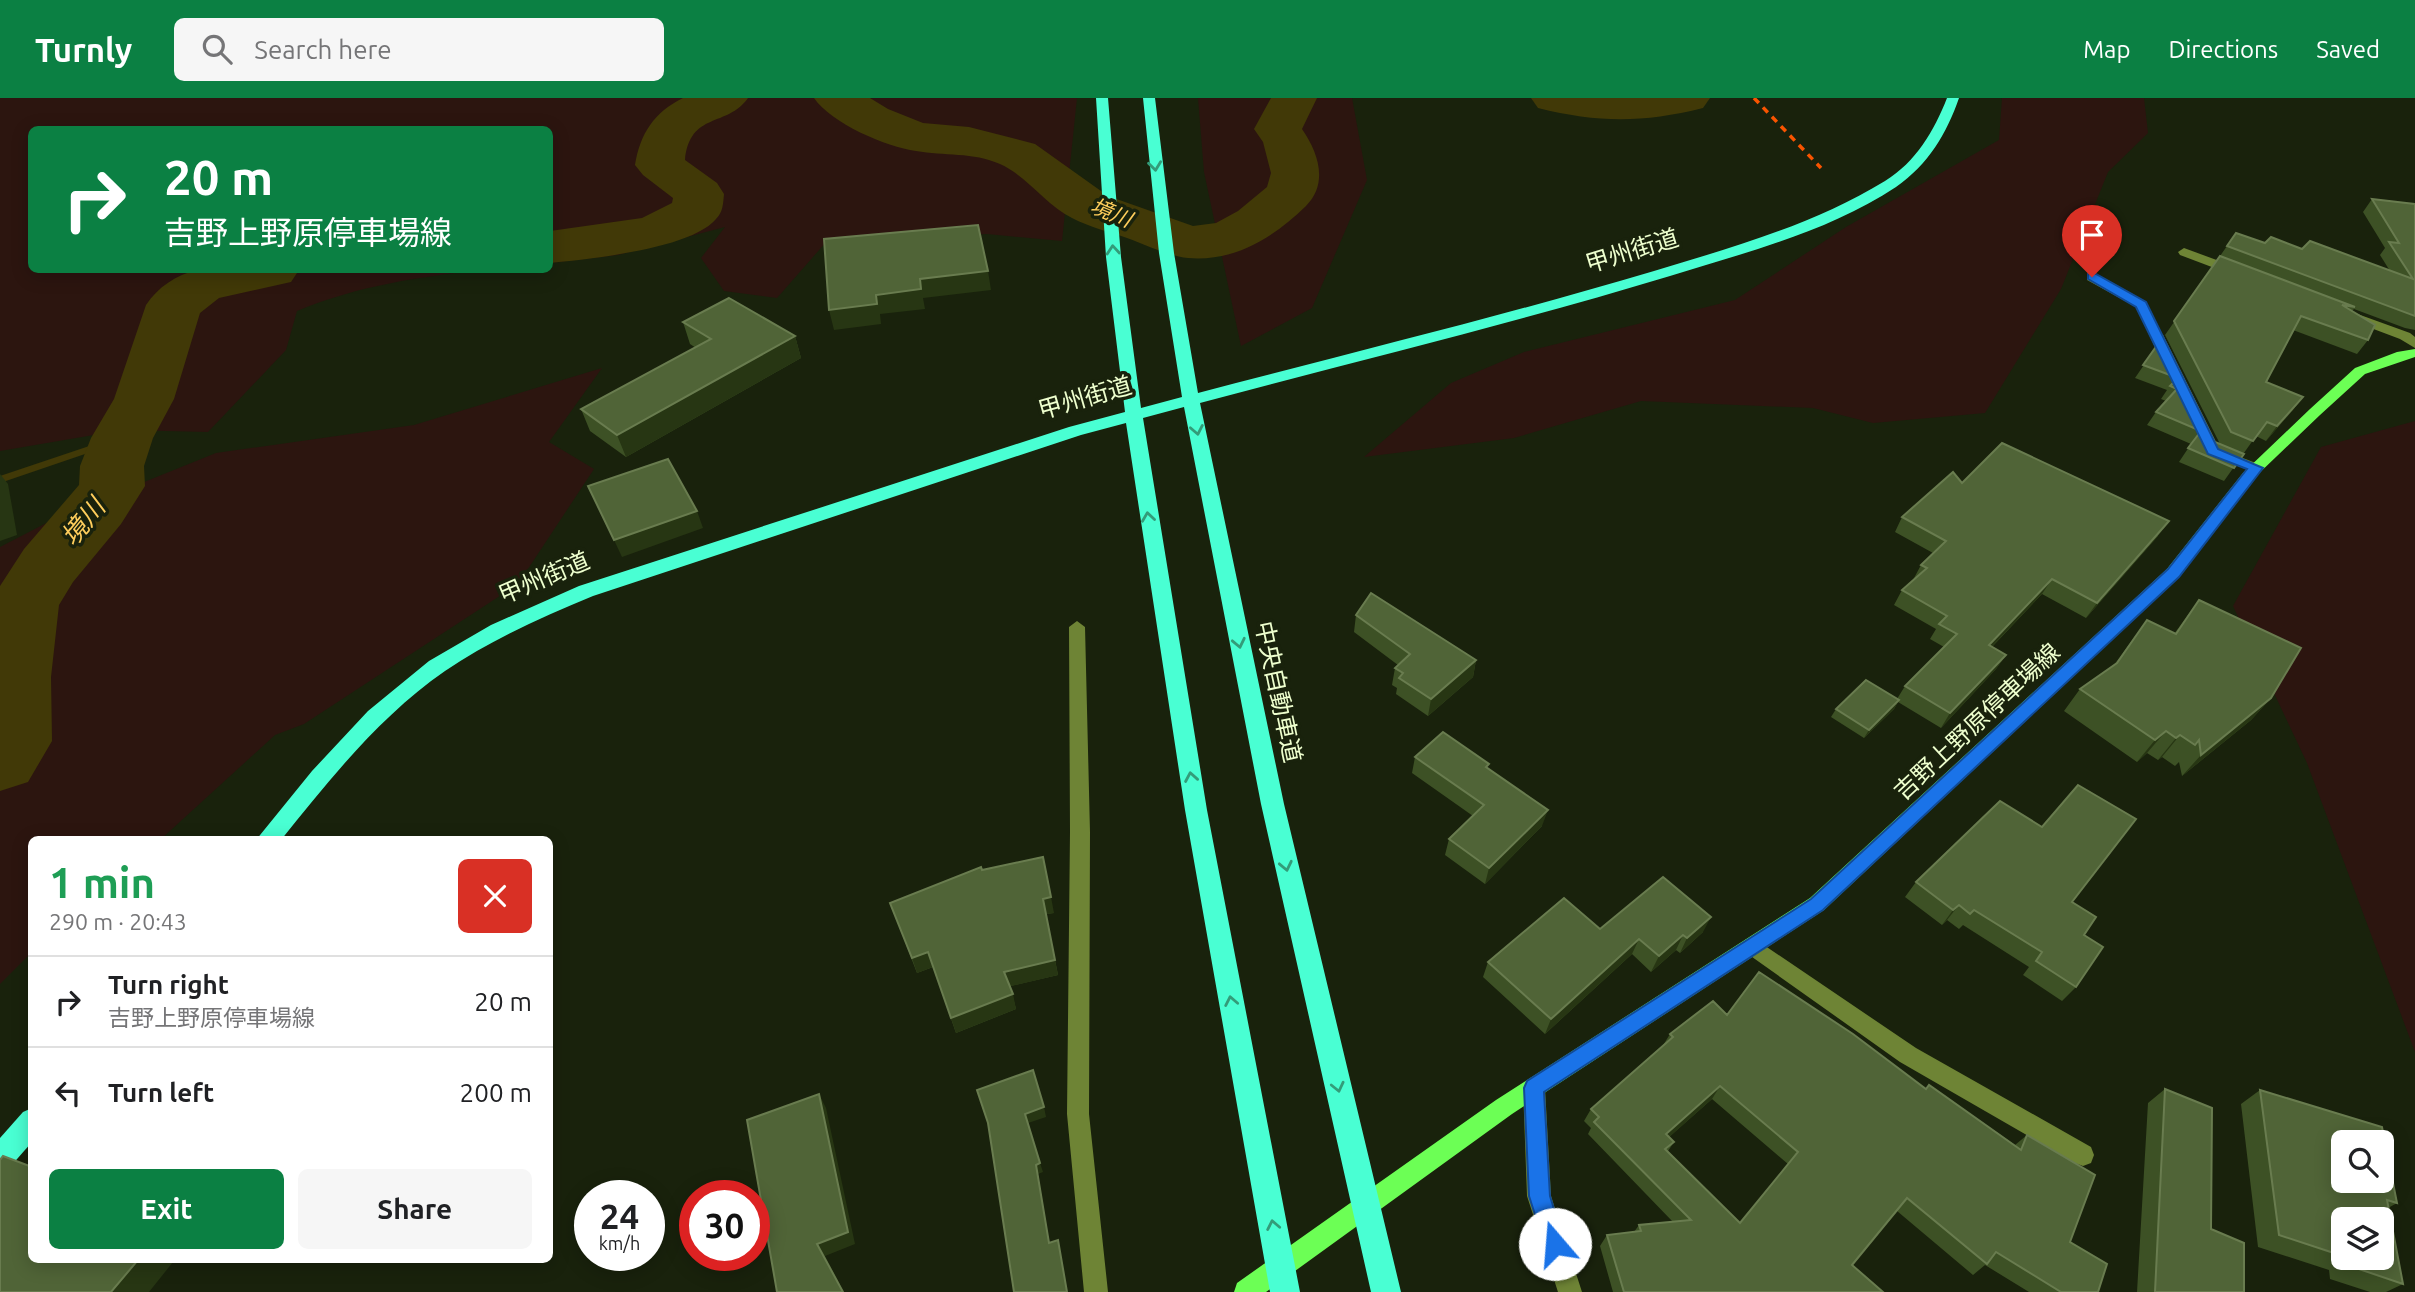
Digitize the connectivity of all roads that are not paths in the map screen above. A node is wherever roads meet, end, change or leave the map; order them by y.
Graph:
1 (1102, 98) edge
2 (1149, 98) edge
3 (1953, 98) edge
4 (2184, 252) dead end
5 (2092, 277) dead end
6 (2249, 277) edge
7 (2340, 311) edge
8 (2415, 344) edge
9 (2415, 353) edge
10 (2177, 378) edge
11 (2207, 439) edge
12 (2256, 468) junction
13 (1077, 627) dead end
14 (270, 836) edge
15 (1752, 946) junction
16 (1534, 1088) junction
17 (28, 1126) edge
18 (2083, 1155) dead end
19 (0, 1158) edge
20 (1096, 1292) edge
21 (1246, 1292) edge
22 (1285, 1292) edge
23 (1386, 1292) edge
24 (1570, 1292) edge

22 -> 1 highway
2 -> 23 highway, 中央自動車道
3 - 14 highway, 甲州街道
4 - 6 street
5 - 10 street
7 - 8 street
9 - 12 main road, 吉野上野原停車場線
11 - 12 street
12 - 15 main road, 吉野上野原停車場線
13 - 20 street
15 - 16 main road, 吉野上野原停車場線
15 - 18 street
16 - 21 main road, 吉野上野原停車場線
16 - 24 street
17 - 19 highway

